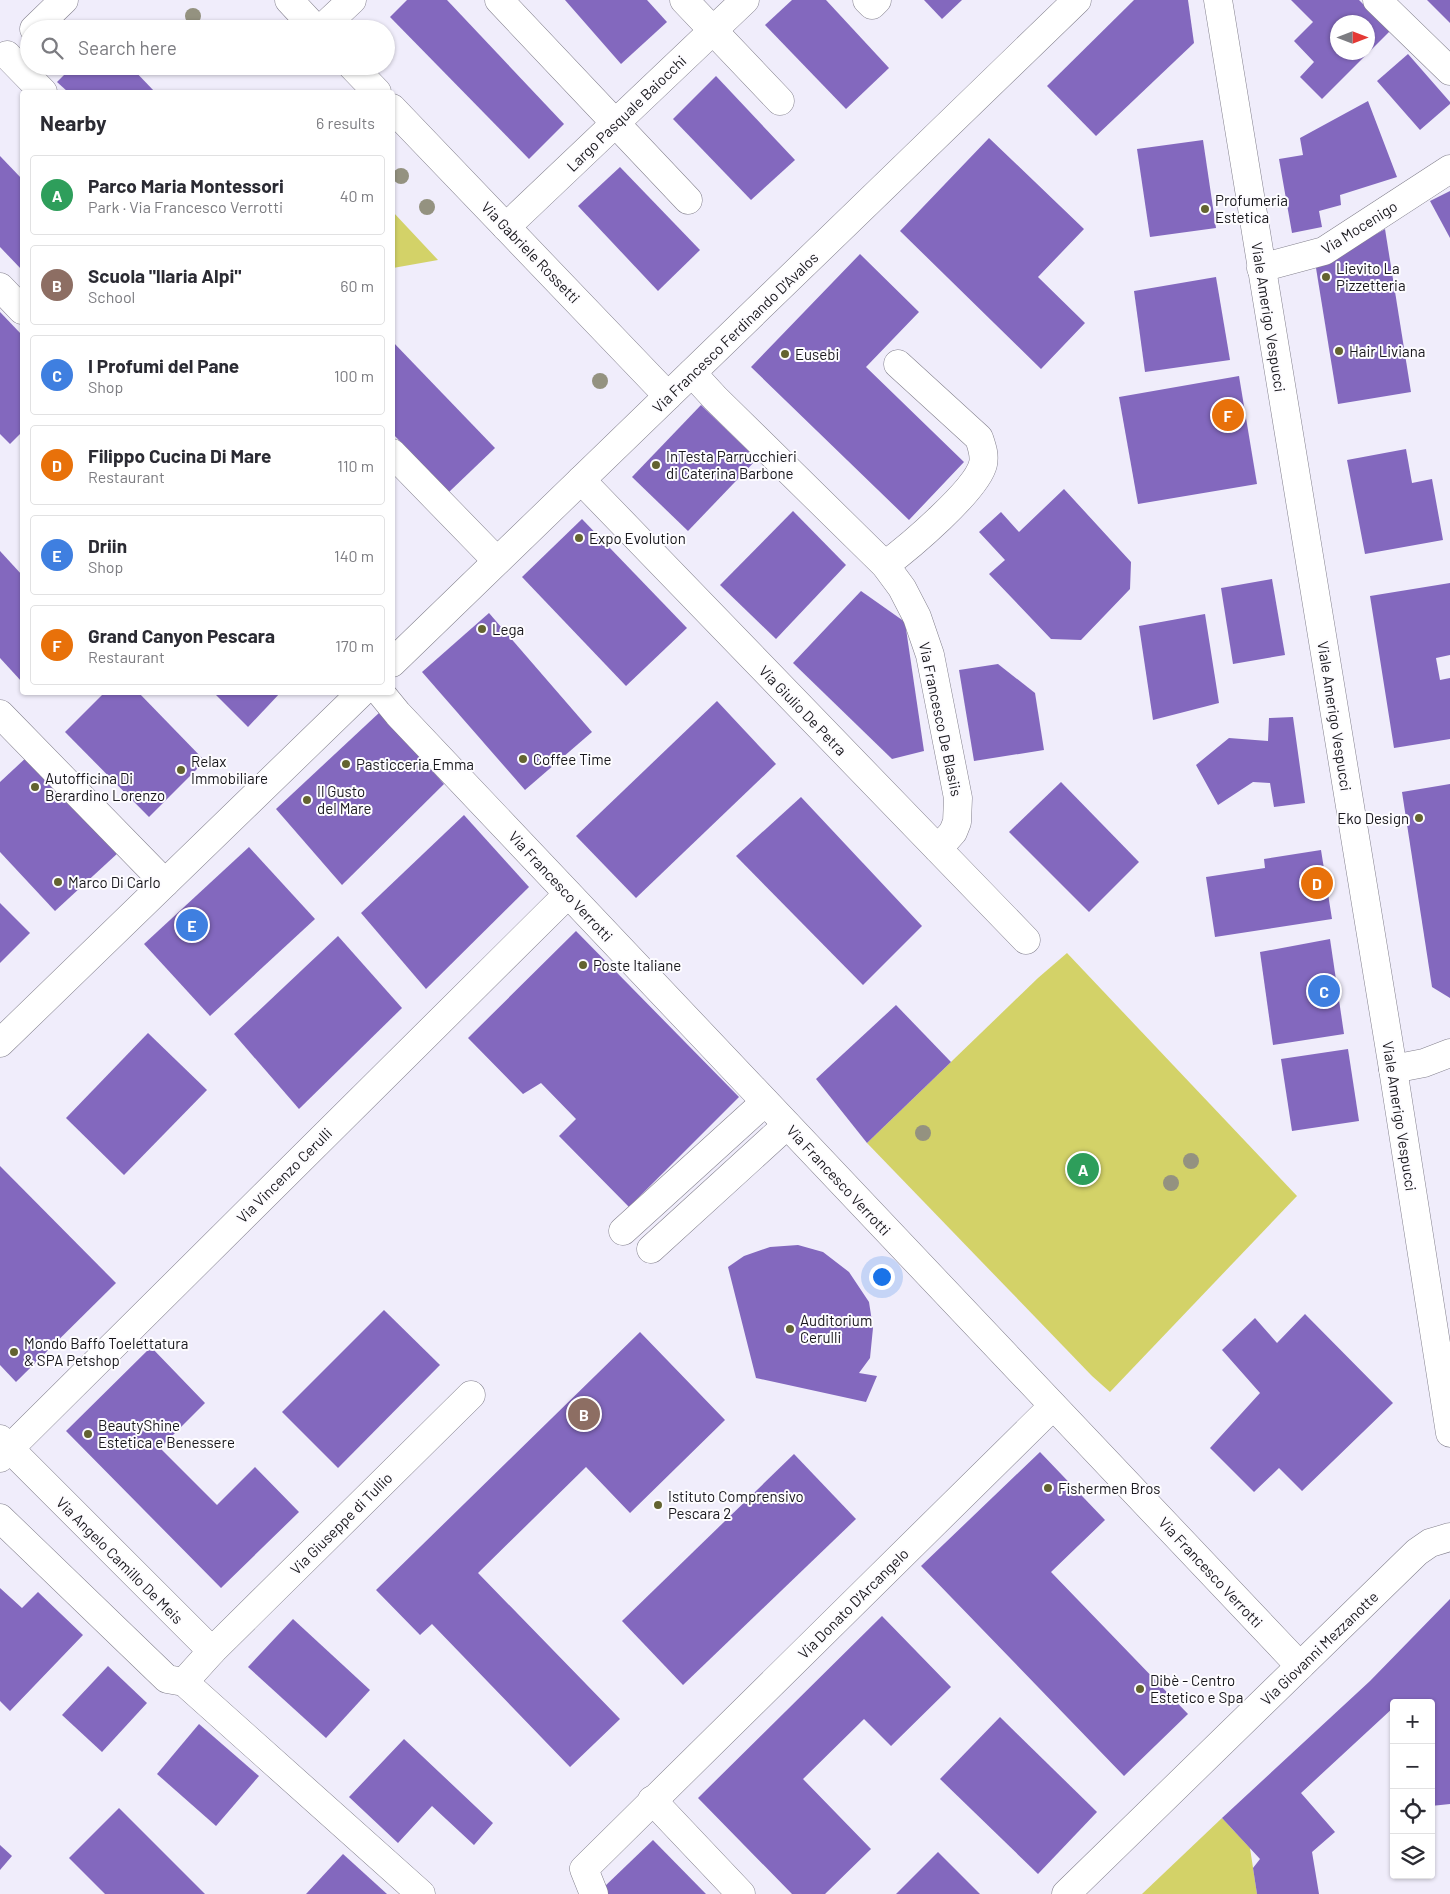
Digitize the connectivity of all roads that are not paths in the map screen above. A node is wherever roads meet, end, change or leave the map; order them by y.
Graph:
1 (64, 0) edge
2 (288, 0) edge
3 (352, 0) edge
4 (499, 0) edge
5 (684, 0) edge
6 (745, 0) edge
7 (866, 0) edge
8 (877, 0) edge
9 (1077, 0) edge
10 (1218, 0) edge
11 (1377, 0) edge
12 (43, 20) edge
13 (307, 20) edge
14 (331, 20) edge
15 (714, 31) junction
16 (20, 42) edge
17 (3, 58) edge
18 (1450, 71) edge
19 (20, 72) edge
20 (23, 75) edge
21 (361, 75) edge
22 (41, 90) edge
23 (375, 90) edge
24 (780, 101) dead end
25 (395, 111) edge
26 (616, 124) junction
27 (1450, 169) edge
28 (688, 200) dead end
29 (506, 227) junction
30 (1261, 268) junction
31 (0, 287) edge
32 (20, 308) edge
33 (898, 364) dead end
34 (692, 372) junction
35 (668, 396) junction
36 (395, 456) edge
37 (581, 480) junction
38 (497, 561) junction
39 (885, 565) junction
40 (395, 660) edge
41 (359, 695) edge
42 (382, 695) edge
43 (0, 714) edge
44 (938, 849) junction
45 (165, 883) junction
46 (568, 894) junction
47 (1026, 940) dead end
48 (0, 1043) edge
49 (1450, 1053) edge
50 (1393, 1070) junction
51 (766, 1102) junction
52 (787, 1125) junction
53 (623, 1231) dead end
54 (651, 1249) dead end
55 (471, 1395) dead end
56 (1053, 1406) junction
57 (1450, 1433) edge
58 (3, 1449) edge
59 (0, 1518) edge
60 (1450, 1537) edge
61 (212, 1651) junction
62 (1300, 1666) junction
63 (184, 1682) junction
64 (652, 1800) junction
65 (422, 1894) edge
66 (594, 1894) edge
67 (741, 1894) edge
68 (1066, 1894) edge

1 - 12 street
2 - 13 street
3 - 14 street
4 - 26 street
5 - 15 street
6 - 15 street, Largo Pasquale Baiocchi
7 - 8 street
9 - 34 street, Via Francesco Ferdinando D'Avalos
10 - 30 street, Viale Amerigo Vespucci
11 - 18 street
15 - 24 street
15 - 26 street, Largo Pasquale Baiocchi
16 - 17 street
17 - 19 street
20 - 22 street
21 - 23 street
25 - 29 street, Via Gabriele Rossetti
26 - 28 street
26 - 29 street, Largo Pasquale Baiocchi
27 - 30 street, Via Mocenigo
29 - 35 street, Via Gabriele Rossetti
30 - 50 street, Viale Amerigo Vespucci
31 - 32 street
33 - 39 street
34 - 35 street, Via Francesco Ferdinando D'Avalos
34 - 39 street, Via Francesco De Blasiis
35 - 37 street, Via Francesco Ferdinando D'Avalos
36 - 38 street
37 - 38 street, Via Francesco Ferdinando D'Avalos
37 - 44 street, Via Giulio De Petra
38 - 40 street, Via Francesco Ferdinando D'Avalos
39 - 44 street, Via Francesco De Blasiis
41 - 45 street
42 - 46 street, Via Francesco Verrotti
43 - 45 street
44 - 47 street, Via Giulio De Petra
45 - 48 street
46 - 51 street, Via Francesco Verrotti
46 - 58 street, Via Vincenzo Cerulli
49 - 50 street
50 - 57 street, Viale Amerigo Vespucci
51 - 52 street, Via Francesco Verrotti
51 - 53 street
52 - 54 street
52 - 56 street, Via Francesco Verrotti
55 - 61 street, Via Giuseppe di Tullio
56 - 62 street, Via Francesco Verrotti
56 - 64 street, Via Donato D'Arcangelo
58 - 61 street, Via Angelo Camillo De Meis
59 - 63 street
60 - 62 street, Via Giovanni Mezzanotte
61 - 63 street
62 - 68 street, Via Giovanni Mezzanotte
63 - 65 street
64 - 66 street, Via Donato D'Arcangelo
64 - 67 street

